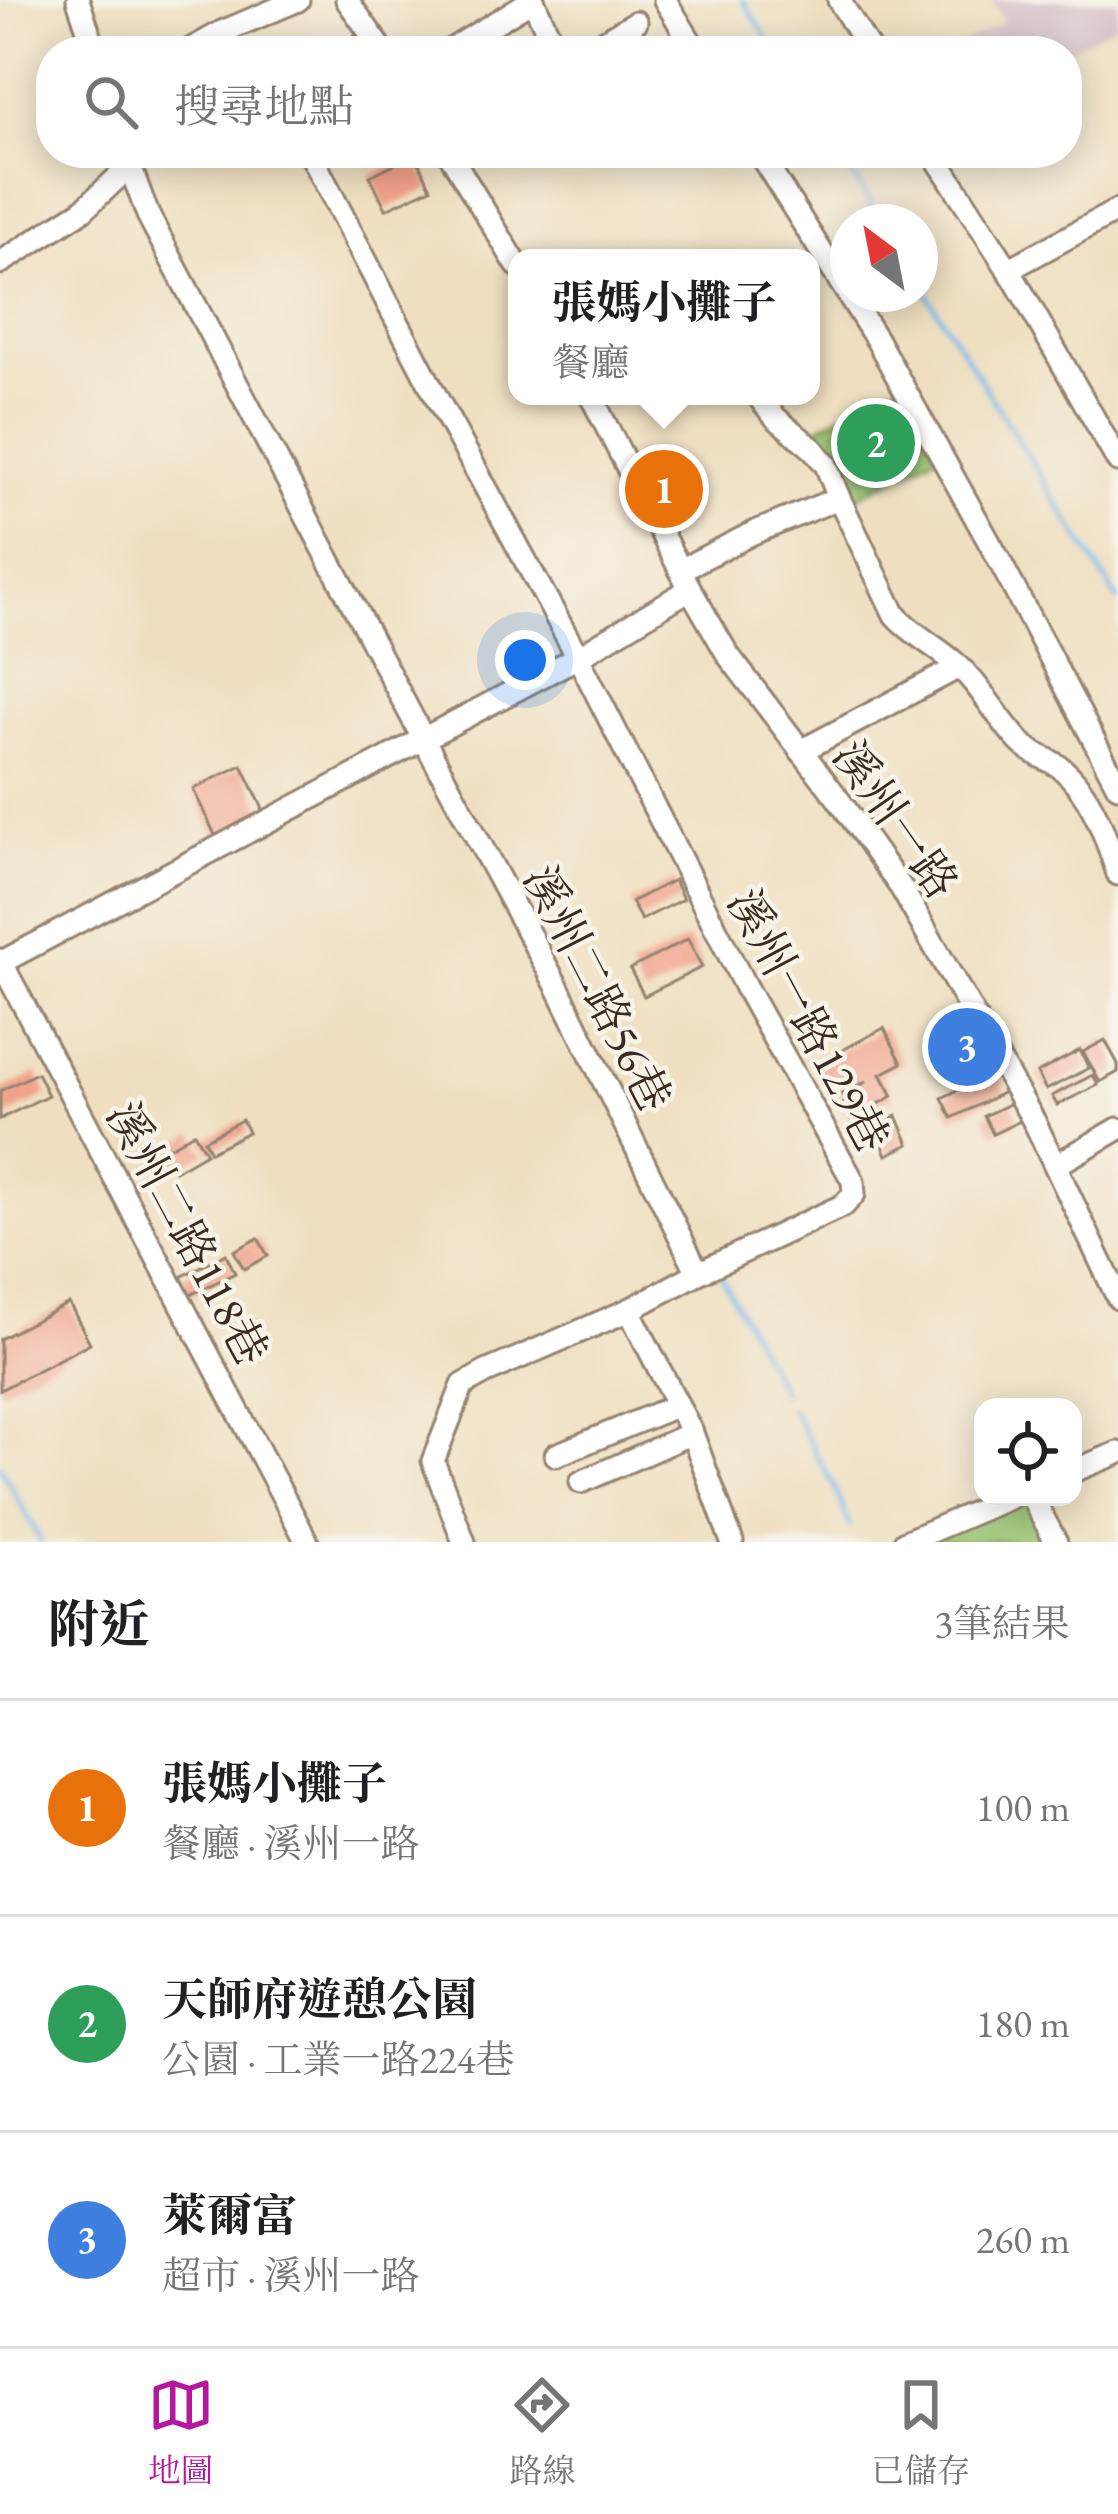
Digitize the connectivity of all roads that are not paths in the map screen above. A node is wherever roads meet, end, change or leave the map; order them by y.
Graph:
1 (78, 0) edge
2 (298, 0) edge
3 (347, 0) edge
4 (533, 0) edge
5 (665, 0) edge
6 (839, 0) edge
7 (636, 22) dead end
8 (90, 36) edge
9 (215, 36) edge
10 (372, 36) edge
11 (474, 36) edge
12 (549, 36) edge
13 (612, 36) edge
14 (687, 36) edge
15 (861, 36) edge
16 (120, 168) edge
17 (130, 168) edge
18 (318, 168) edge
19 (457, 168) edge
20 (768, 168) edge
21 (943, 168) edge
22 (1118, 210) edge
23 (820, 249) edge
24 (508, 250) edge
25 (820, 250) edge
26 (0, 263) edge
27 (1008, 270) junction
28 (597, 405) edge
29 (765, 405) edge
30 (1118, 461) edge
31 (839, 498) junction
32 (685, 579) junction
33 (578, 657) junction
34 (959, 667) junction
35 (424, 740) junction
36 (801, 751) junction
37 (1118, 786) edge
38 (1118, 874) edge
39 (0, 962) edge
40 (1118, 1129) edge
41 (1056, 1165) junction
42 (698, 1274) junction
43 (1118, 1298) edge
44 (629, 1310) junction
45 (678, 1405) junction
46 (692, 1433) junction
47 (1118, 1453) edge
48 (556, 1455) dead end
49 (1082, 1467) edge
50 (580, 1482) dead end
51 (990, 1506) edge
52 (1037, 1506) edge
53 (910, 1541) edge
54 (307, 1542) edge
55 (464, 1542) edge
56 (732, 1542) edge
57 (1055, 1542) edge

1 - 8 street
2 - 9 street
3 - 10 street
4 - 11 street
4 - 12 street
5 - 14 street
6 - 15 street
7 - 13 street
16 - 26 street
17 - 35 street, 溪州二路56巷
18 - 33 street, 溪州一路129巷
19 - 24 street
20 - 23 street
21 - 27 street
22 - 27 street
25 - 37 street
27 - 30 street
28 - 32 street, 溪州一路
29 - 31 street
31 - 32 street
31 - 34 street
32 - 33 street
32 - 36 street, 溪州一路
33 - 35 street
33 - 42 street, 溪州一路129巷
34 - 36 street
34 - 38 street
35 - 39 street
35 - 42 street, 溪州二路56巷
36 - 41 street, 溪州一路
39 - 54 street, 溪州二路118巷
40 - 41 street
41 - 43 street, 溪州一路
42 - 44 street, 溪州一路129巷
44 - 45 street
44 - 55 street, 溪州一路129巷
45 - 46 street
45 - 48 street
46 - 50 street
46 - 56 street
47 - 49 street
51 - 53 street
52 - 57 street

